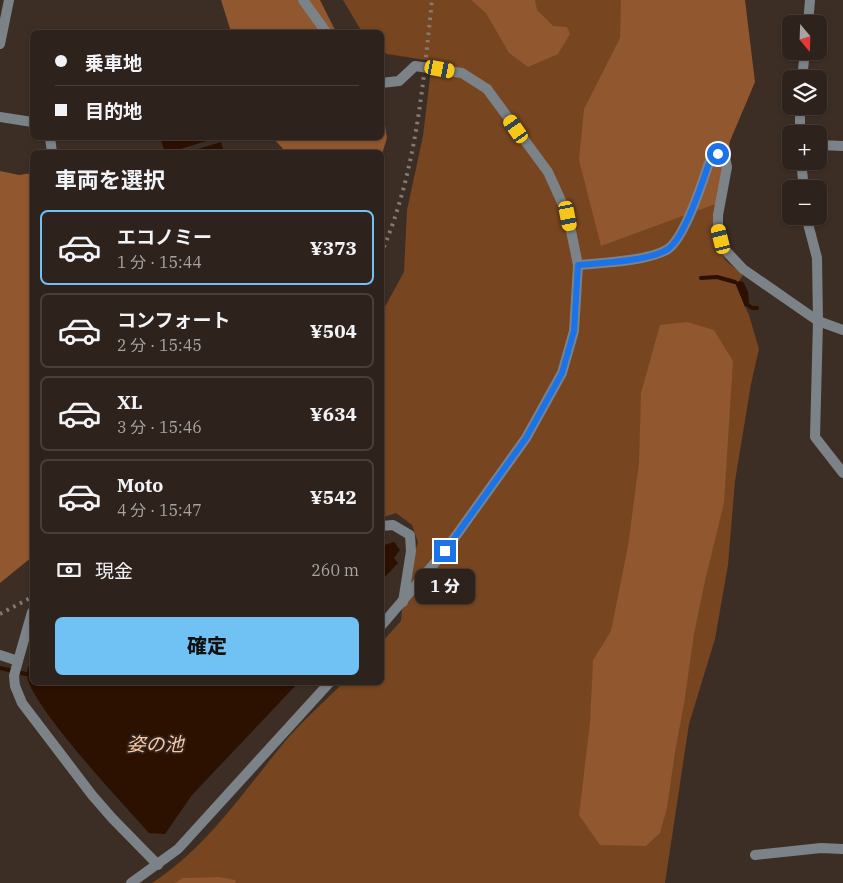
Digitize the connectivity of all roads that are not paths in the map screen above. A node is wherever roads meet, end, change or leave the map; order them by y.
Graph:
1 (9, 0) edge
2 (303, 0) edge
3 (810, 0) edge
4 (809, 15) edge
5 (2, 22) edge
6 (325, 30) edge
7 (0, 44) edge
8 (384, 83) edge
9 (0, 116) edge
10 (30, 122) edge
11 (827, 145) edge
12 (843, 146) edge
13 (808, 225) edge
14 (578, 265) junction
15 (818, 321) junction
16 (843, 330) edge
17 (843, 473) edge
18 (384, 526) edge
19 (403, 603) junction
20 (30, 619) edge
21 (384, 623) edge
22 (0, 655) edge
23 (18, 661) junction
24 (327, 685) edge
25 (843, 848) edge
26 (755, 855) dead end
27 (158, 864) junction
28 (131, 883) edge

1 - 5 street
2 - 6 street
3 - 4 street
5 - 7 street
8 - 14 street
9 - 10 street
11 - 12 street
13 - 15 street
14 - 15 street
14 - 19 street
15 - 16 street
15 - 17 street
18 - 19 street
19 - 21 street
20 - 23 street
22 - 23 street
23 - 27 street
24 - 27 street
25 - 26 street
27 - 28 street

